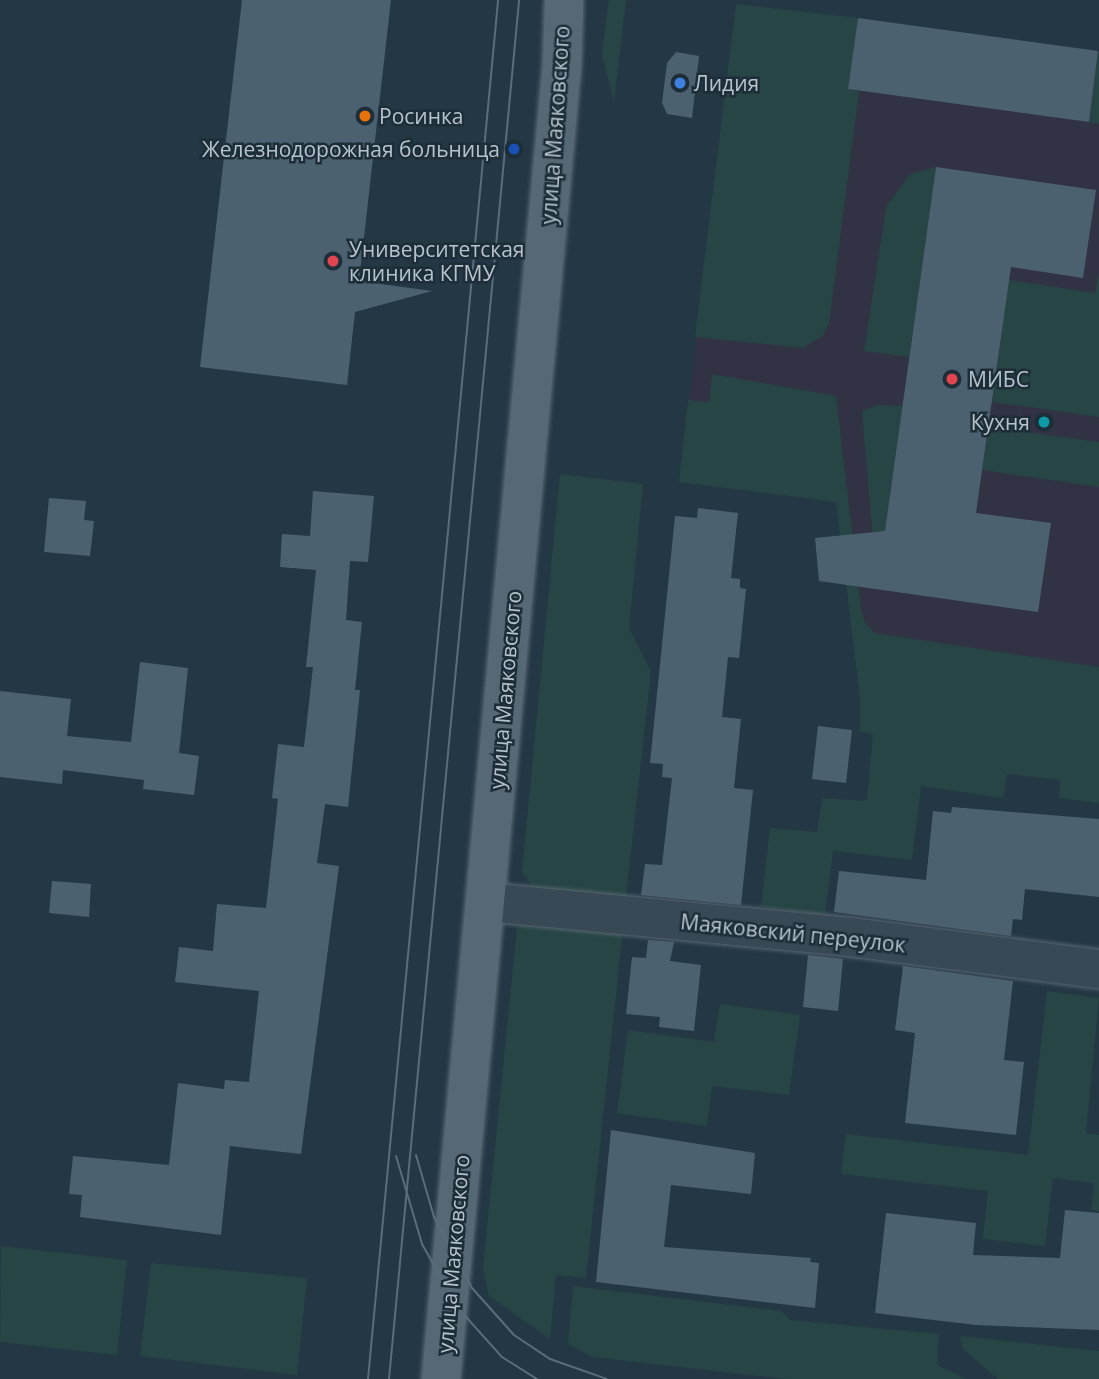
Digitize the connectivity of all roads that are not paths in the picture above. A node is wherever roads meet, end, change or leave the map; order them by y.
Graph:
1 (564, 0) edge
2 (586, 0) edge
3 (562, 64) junction
4 (486, 902) junction
5 (1099, 969) edge
6 (441, 1379) edge

1 - 3 main road, улица Маяковского
2 - 3 main road
3 - 4 main road, улица Маяковского
4 - 5 street, Маяковский переулок
4 - 6 main road, улица Маяковского

